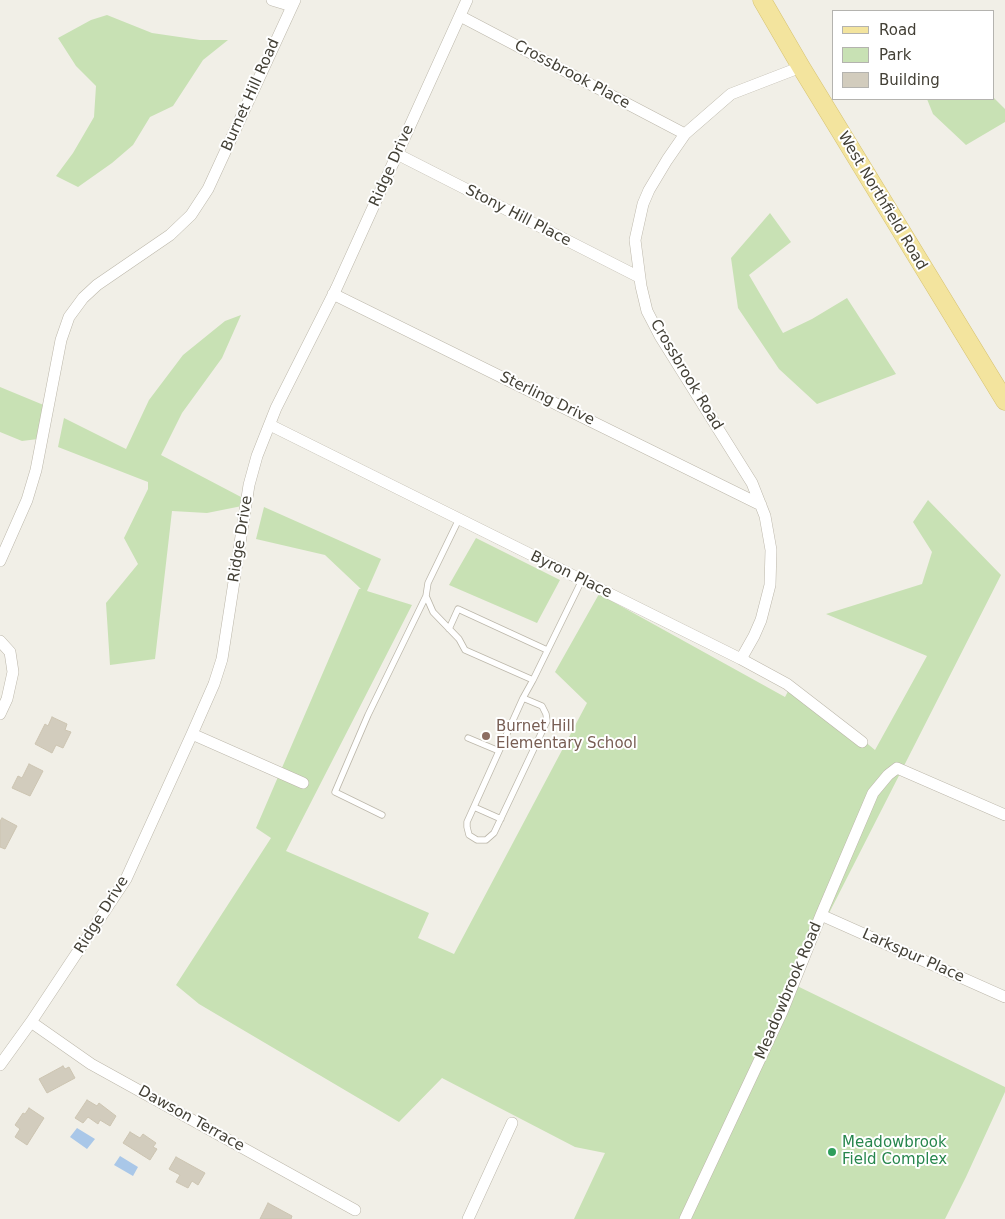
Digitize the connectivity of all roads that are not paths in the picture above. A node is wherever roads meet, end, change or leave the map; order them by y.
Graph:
1 (272, 0) edge
2 (467, 0) edge
3 (762, 0) edge
4 (293, 3) edge
5 (460, 16) junction
6 (801, 67) junction
7 (685, 134) junction
8 (397, 154) junction
9 (639, 278) junction
10 (333, 294) junction
11 (1005, 401) edge
12 (270, 425) junction
13 (761, 505) junction
14 (459, 519) junction
15 (0, 561) edge
16 (582, 580) junction
17 (426, 596) junction
18 (449, 629) junction
19 (0, 641) edge
20 (547, 650) junction
21 (740, 659) junction
22 (533, 680) junction
23 (524, 698) junction
24 (0, 714) edge
25 (192, 734) junction
26 (468, 738) dead end
27 (862, 742) dead end
28 (499, 751) junction
29 (303, 783) dead end
30 (474, 807) junction
31 (1005, 814) edge
32 (382, 815) dead end
33 (501, 819) junction
34 (821, 915) junction
35 (1005, 997) edge
36 (31, 1022) junction
37 (0, 1065) edge
38 (512, 1123) dead end
39 (355, 1210) dead end
40 (468, 1219) edge
41 (685, 1219) edge

1 - 4 street
2 - 5 street, Ridge Drive
3 - 6 main road, West Northfield Road
4 - 15 street, Burnet Hill Road
5 - 7 street, Crossbrook Place
5 - 8 street, Ridge Drive
6 - 7 street, Crossbrook Road
6 - 11 main road, West Northfield Road
7 - 9 street, Crossbrook Road
8 - 9 street, Stony Hill Place
8 - 10 street, Ridge Drive
9 - 13 street, Crossbrook Road
10 - 12 street, Ridge Drive
10 - 13 street, Sterling Drive
12 - 14 street, Byron Place
12 - 25 street, Ridge Drive
13 - 21 street, Crossbrook Road
14 - 16 street, Byron Place
14 - 17 lane
16 - 20 lane
16 - 21 street, Byron Place
17 - 18 lane
17 - 32 lane
18 - 20 lane
18 - 22 lane
19 - 24 street
20 - 22 lane
21 - 27 street, Byron Place
22 - 23 lane
23 - 28 lane
23 - 33 lane
25 - 29 street
25 - 36 street, Ridge Drive
26 - 28 lane
28 - 30 lane
30 - 33 lane
30 - 33 lane
31 - 34 street, Meadowbrook Road
34 - 35 street, Larkspur Place
34 - 41 street, Meadowbrook Road
36 - 37 street, Ridge Drive
36 - 39 street, Dawson Terrace
38 - 40 street

